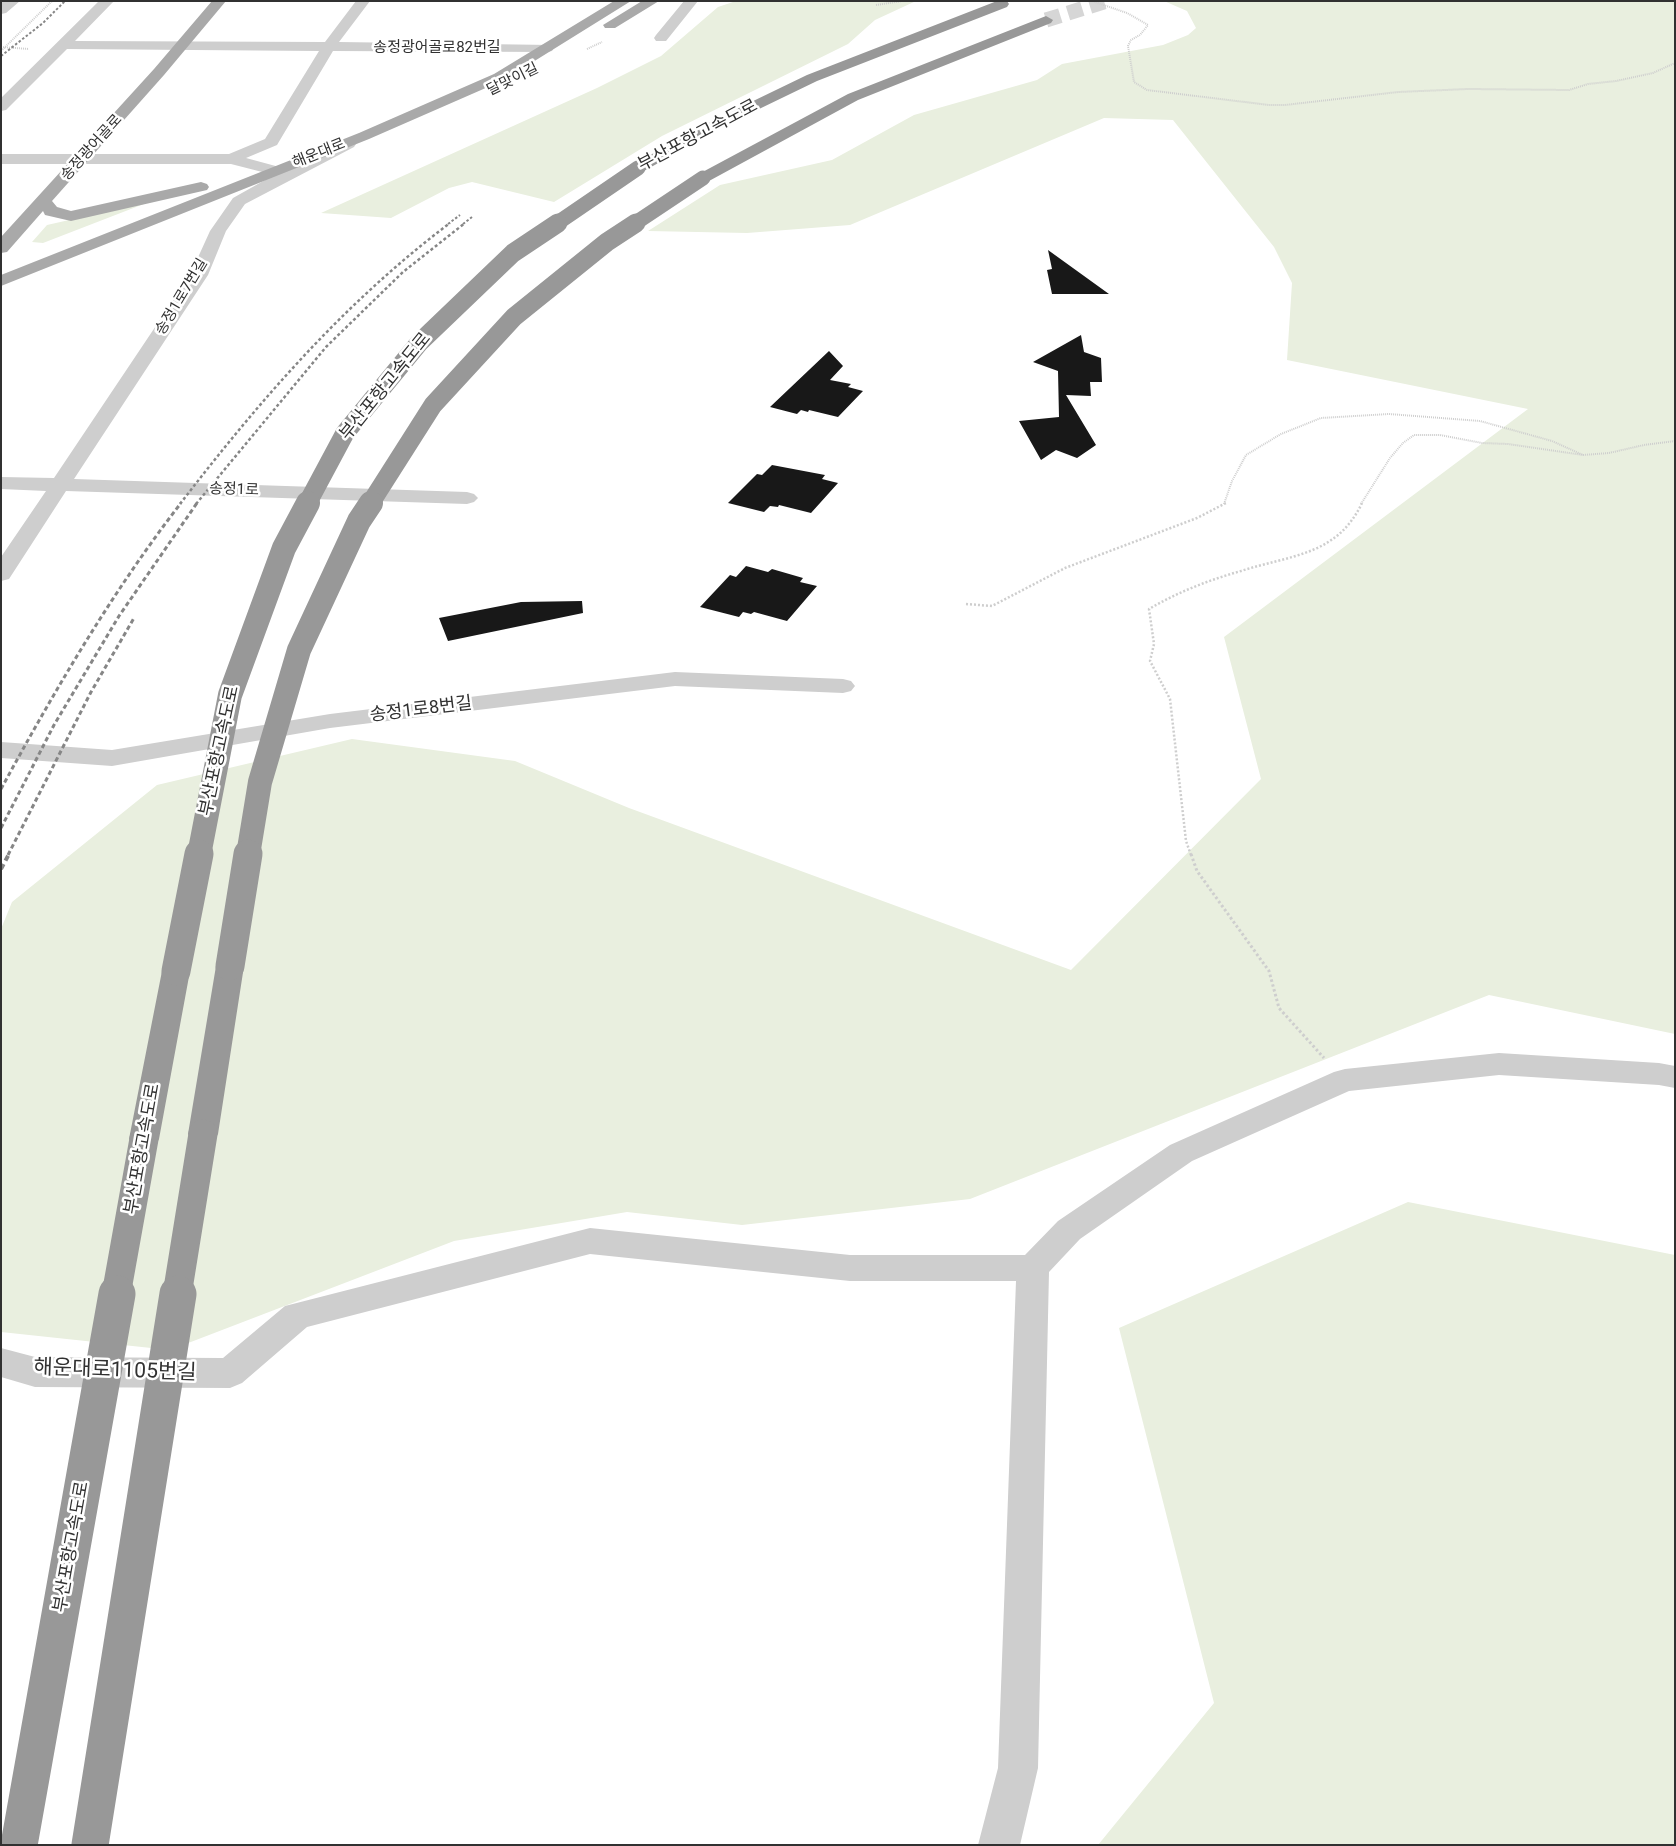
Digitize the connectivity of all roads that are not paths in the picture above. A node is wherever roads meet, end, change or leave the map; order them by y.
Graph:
1 (12, 1) edge
2 (107, 1) edge
3 (219, 1) edge
4 (364, 1) edge
5 (607, 1) edge
6 (624, 1) edge
7 (652, 1) edge
8 (691, 1) edge
9 (1002, 4) dead end
10 (1, 10) edge
11 (597, 18) junction
12 (1046, 20) tunnel mouth
13 (661, 38) dead end
14 (64, 45) junction
15 (182, 47) junction
16 (328, 48) junction
17 (547, 48) junction
18 (1, 108) edge
19 (364, 136) junction
20 (1, 159) edge
21 (82, 159) junction
22 (231, 159) junction
23 (274, 172) junction
24 (44, 202) junction
25 (1, 248) edge
26 (1, 281) edge
27 (1, 483) edge
28 (60, 484) junction
29 (467, 498) dead end
30 (1, 574) edge
31 (842, 686) dead end
32 (1, 750) edge
33 (1675, 1077) edge
34 (1032, 1268) junction
35 (1, 1362) edge
36 (19, 1845) edge
37 (90, 1845) edge
38 (1000, 1845) edge

1 - 10 street
2 - 14 street
3 - 15 main road, 송정광어골로
4 - 16 street
5 - 11 main road
6 - 11 main road, 해운대로
7 - 19 main road, 달맞이길
8 - 13 street
9 - 36 highway, 부산포항고속도로, bridge
11 - 17 main road, 해운대로
12 - 37 highway, bridge
14 - 15 street
14 - 18 street
15 - 16 street
15 - 21 main road, 송정광어골로
16 - 17 street, 송정광어골로82번길
16 - 22 street
17 - 19 main road, 해운대로
19 - 23 main road, 해운대로
19 - 28 street, 송정1로7번길
20 - 21 street
21 - 22 street
21 - 24 main road, 송정광어골로
22 - 23 street
23 - 24 main road
23 - 26 main road, 해운대로
24 - 25 main road, 송정광어골로
27 - 28 street, 송정1로
28 - 29 street, 송정1로
28 - 30 street
31 - 32 street, 송정1로8번길
33 - 34 street
34 - 35 street, 해운대로1105번길
34 - 38 street

